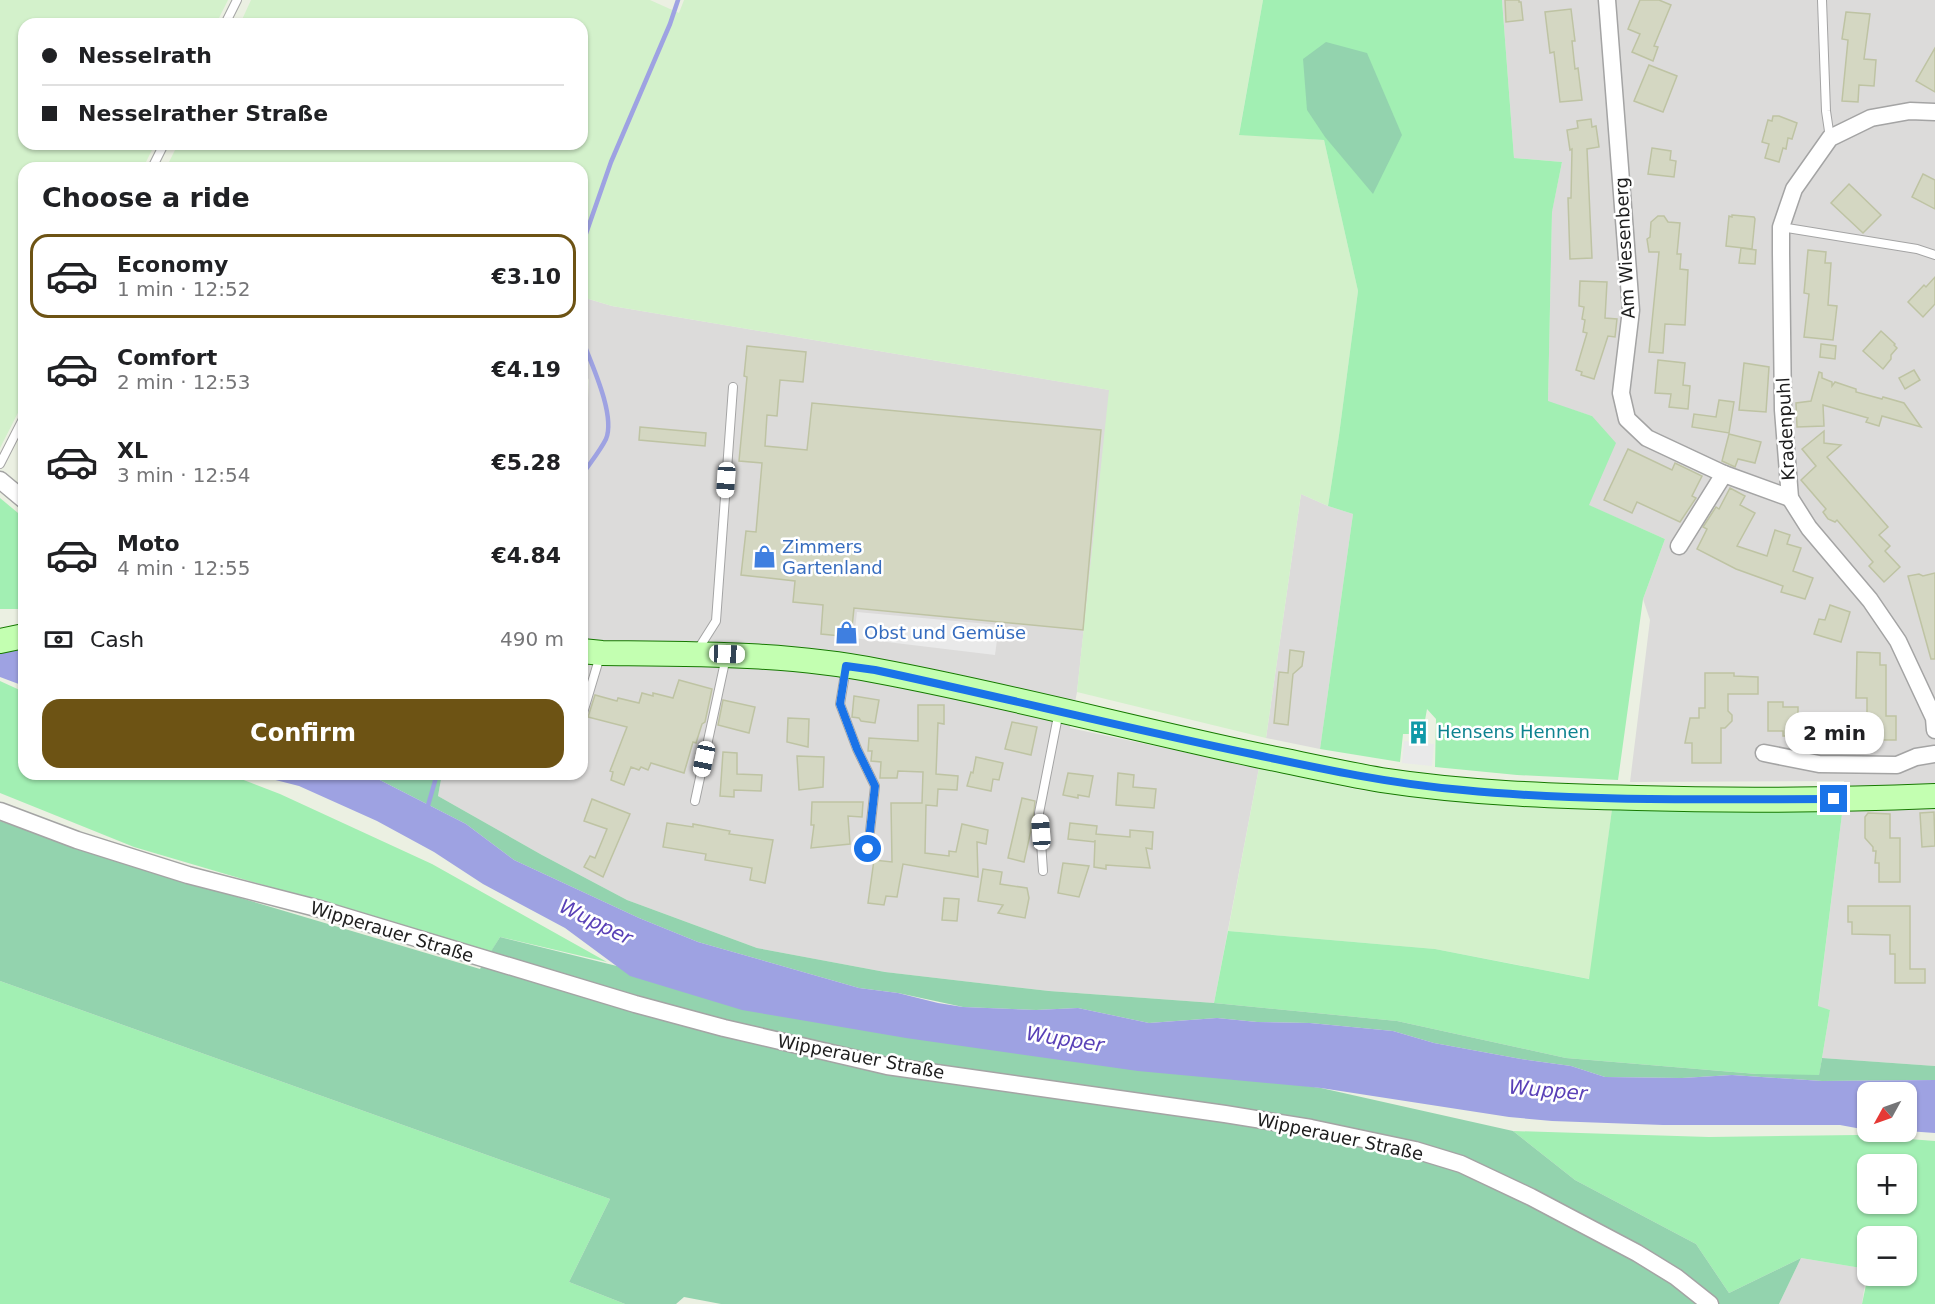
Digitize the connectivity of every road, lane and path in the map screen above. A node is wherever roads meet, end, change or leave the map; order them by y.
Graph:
1 (237, 0) edge
2 (1607, 0) edge
3 (1822, 0) edge
4 (228, 18) edge
5 (1935, 112) edge
6 (1830, 138) junction
7 (1781, 227) junction
8 (1935, 255) edge
9 (733, 387) dead end
10 (18, 429) edge
11 (0, 464) edge
12 (1724, 474) junction
13 (0, 480) edge
14 (18, 495) edge
15 (1790, 498) junction
16 (1679, 546) dead end
17 (18, 637) edge
18 (0, 641) edge
19 (592, 652) edge
20 (695, 654) junction
21 (727, 654) junction
22 (846, 666) junction
23 (588, 678) edge
24 (1059, 711) junction
25 (1935, 730) edge
26 (1764, 753) dead end
27 (1935, 754) edge
28 (1935, 796) edge
29 (695, 801) dead end
30 (0, 811) edge
31 (868, 849) dead end
32 (1043, 871) dead end
33 (1710, 1304) edge

1 - 4 lane
2 - 12 street, Am Wiesenberg
3 - 6 lane
5 - 6 street, Kradenpuhl
6 - 7 street, Kradenpuhl
7 - 8 lane
7 - 15 street, Kradenpuhl
9 - 20 lane
10 - 11 lane
12 - 15 street, Am Wiesenberg
12 - 16 street
13 - 14 street
15 - 25 street, Kradenpuhl
17 - 18 main road
19 - 20 main road
19 - 23 lane
20 - 21 main road
21 - 22 main road
21 - 29 lane
22 - 24 main road
22 - 31 lane
24 - 28 main road
24 - 32 lane
26 - 27 street
30 - 33 street, Wipperauer Straße

